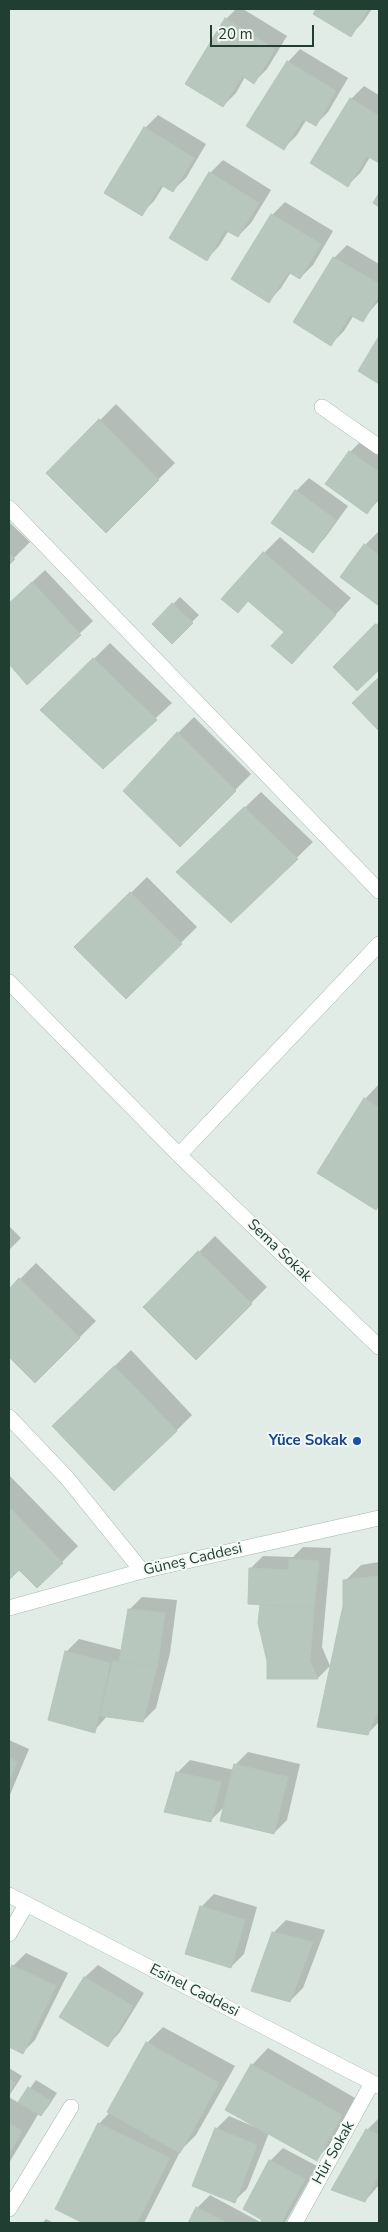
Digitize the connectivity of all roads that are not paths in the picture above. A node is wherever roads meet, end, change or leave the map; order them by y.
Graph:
1 (322, 407) dead end
2 (379, 448) edge
3 (9, 508) edge
4 (379, 891) edge
5 (379, 944) edge
6 (9, 982) edge
7 (179, 1155) junction
8 (379, 1347) edge
9 (9, 1417) edge
10 (379, 1518) edge
11 (142, 1571) junction
12 (9, 1608) edge
13 (9, 1895) edge
14 (26, 1904) junction
15 (9, 1934) edge
16 (376, 2085) edge
17 (71, 2107) dead end
18 (9, 2209) edge
19 (295, 2223) edge

1 - 2 street
3 - 4 street
5 - 7 street
6 - 7 street, Sema Sokak
7 - 8 street, Sema Sokak
9 - 11 street
10 - 11 street, Güneş Caddesi
11 - 12 street, Güneş Caddesi
13 - 14 street, Esinel Caddesi
14 - 15 street
14 - 16 street, Esinel Caddesi
16 - 19 street, Hür Sokak
17 - 18 street

